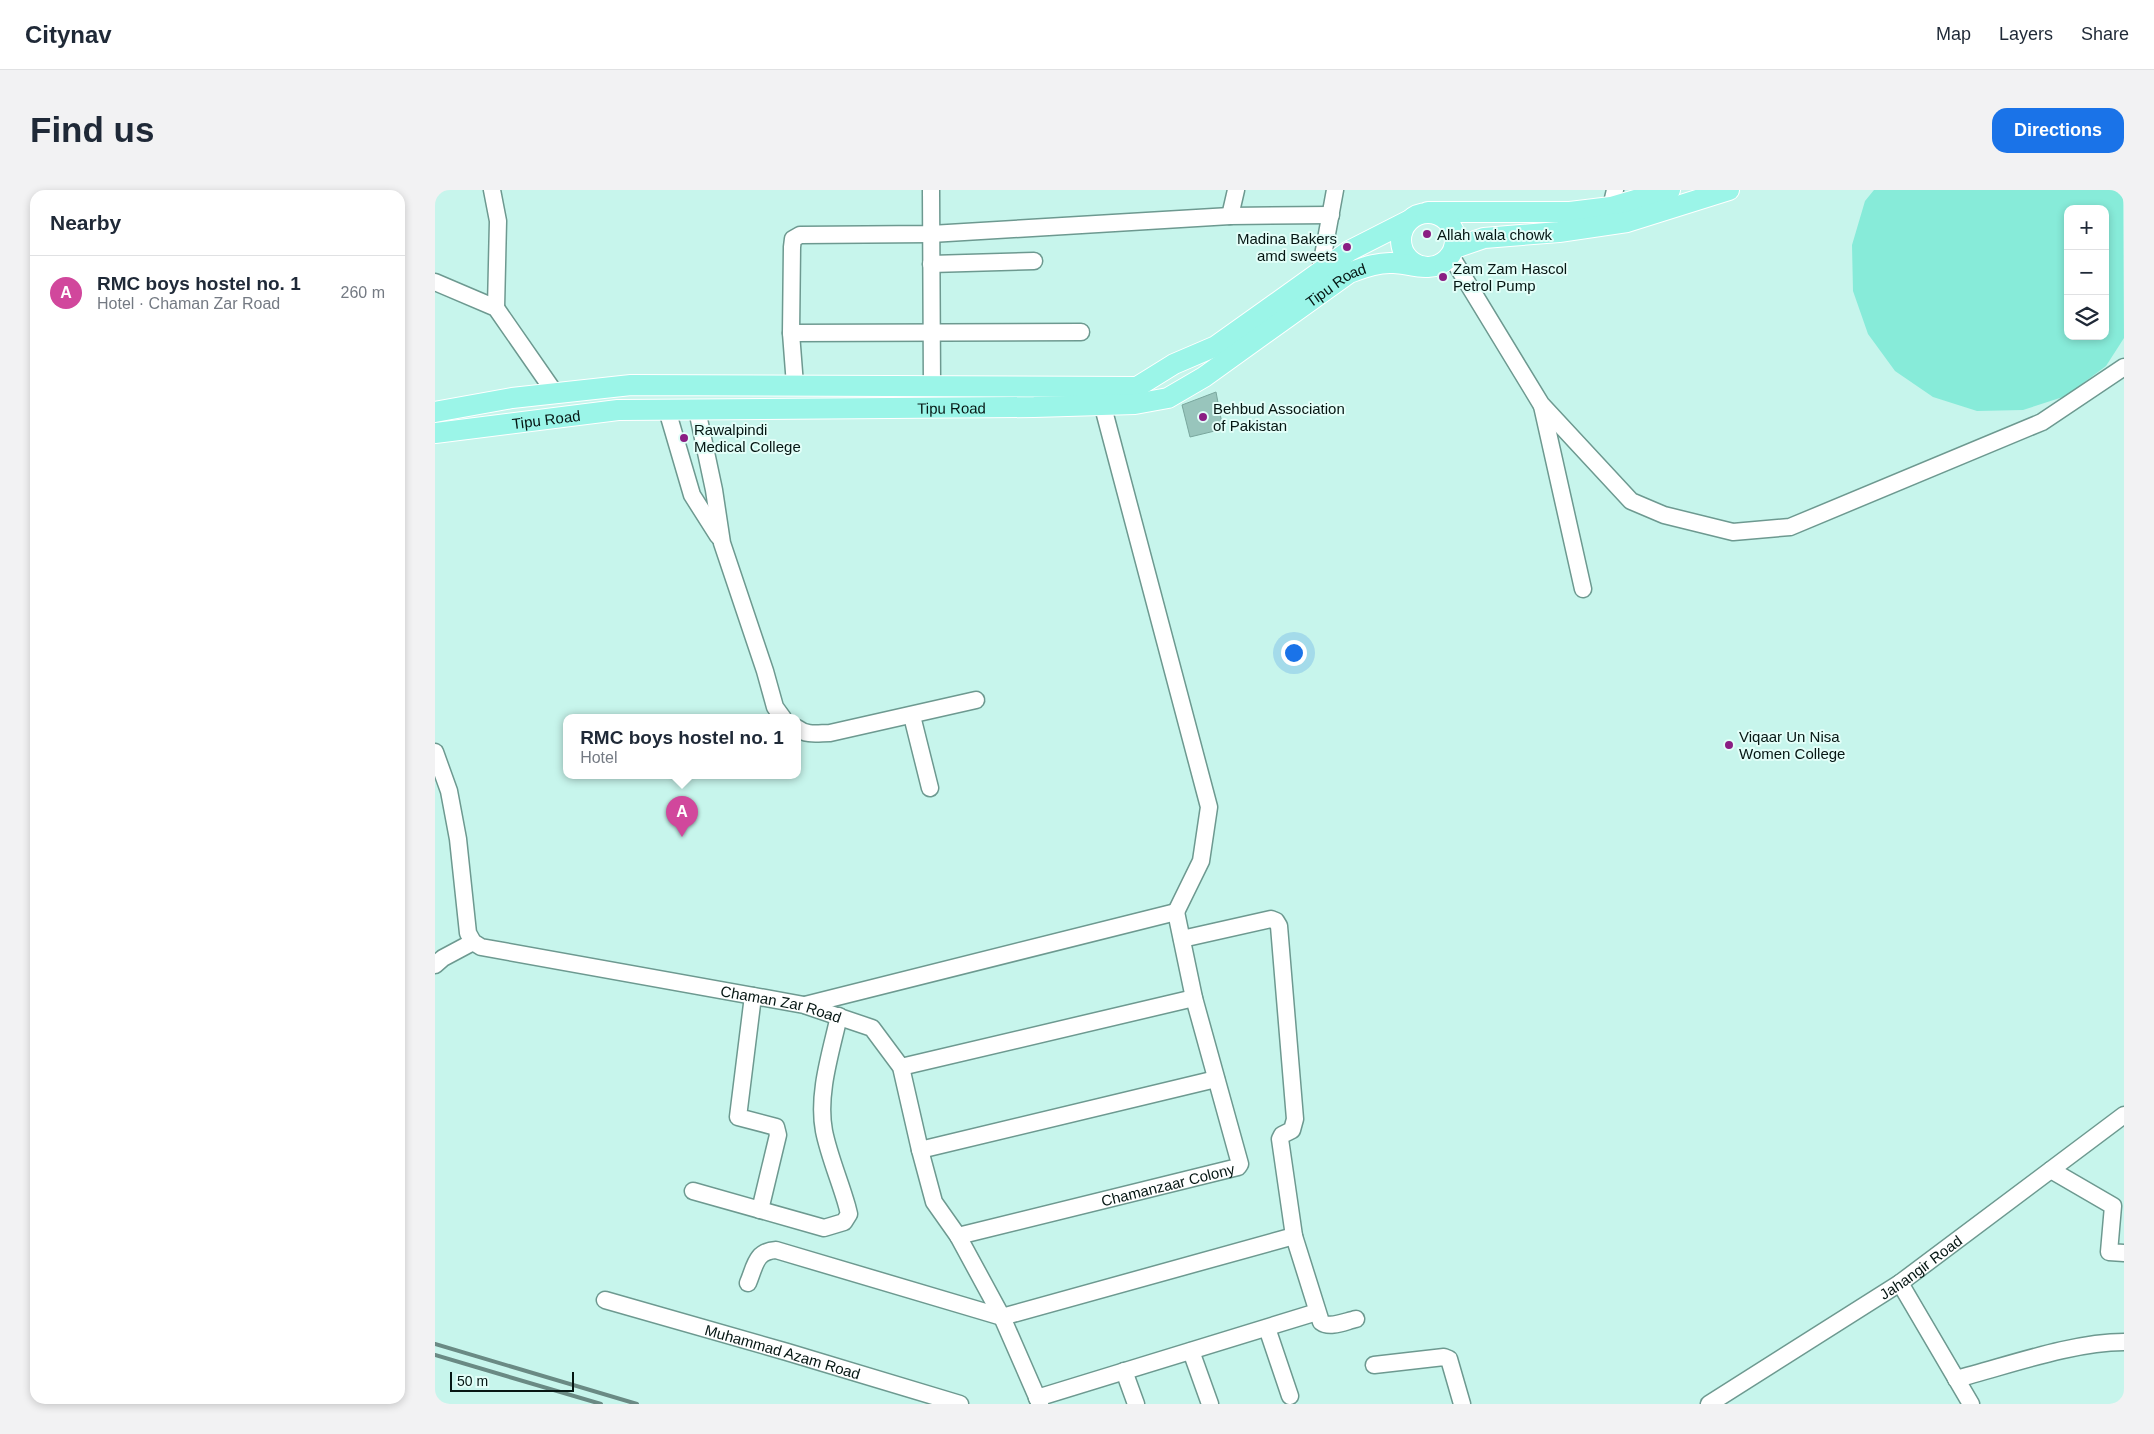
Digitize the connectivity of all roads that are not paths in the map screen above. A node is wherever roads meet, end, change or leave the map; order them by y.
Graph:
1 (931, 190) edge
2 (1236, 190) edge
3 (1335, 190) edge
4 (1670, 190) edge
5 (1729, 190) edge
6 (493, 195) edge
7 (1613, 198) edge
8 (1428, 212) junction
9 (1331, 215) junction
10 (1230, 216) junction
11 (1408, 221) junction
12 (931, 234) junction
13 (1453, 252) junction
14 (1034, 261) dead end
15 (931, 264) junction
16 (1426, 267) junction
17 (1320, 272) junction
18 (435, 282) edge
19 (497, 308) junction
20 (1081, 332) dead end
21 (791, 333) junction
22 (932, 333) junction
23 (2124, 367) edge
24 (795, 385) junction
25 (932, 386) junction
26 (555, 393) junction
27 (1541, 404) junction
28 (1103, 406) junction
29 (667, 410) junction
30 (697, 410) junction
31 (435, 412) edge
32 (435, 433) edge
33 (722, 543) junction
34 (1583, 589) dead end
35 (976, 700) dead end
36 (780, 714) edge
37 (912, 716) junction
38 (801, 731) edge
39 (435, 752) edge
40 (930, 788) dead end
41 (1176, 912) junction
42 (1182, 939) junction
43 (473, 942) junction
44 (435, 965) edge
45 (753, 996) junction
46 (1194, 998) junction
47 (804, 1005) junction
48 (839, 1016) junction
49 (901, 1067) junction
50 (1216, 1079) junction
51 (2124, 1115) edge
52 (920, 1150) junction
53 (2051, 1170) junction
54 (693, 1191) dead end
55 (759, 1210) junction
56 (958, 1236) junction
57 (1294, 1236) junction
58 (2124, 1253) edge
59 (748, 1283) dead end
60 (1900, 1283) junction
61 (605, 1300) dead end
62 (1317, 1312) junction
63 (1002, 1317) junction
64 (1356, 1319) dead end
65 (1267, 1328) junction
66 (2124, 1342) edge
67 (1191, 1351) junction
68 (1374, 1365) dead end
69 (1124, 1372) junction
70 (1956, 1379) junction
71 (1290, 1396) dead end
72 (1038, 1401) edge
73 (961, 1404) edge
74 (1136, 1404) edge
75 (1210, 1404) edge
76 (1462, 1404) edge
77 (1709, 1404) edge
78 (1971, 1404) edge

1 - 12 street
2 - 10 street
3 - 9 street
4 - 7 main road
5 - 13 main road
6 - 19 street
7 - 8 main road
8 - 11 main road
8 - 13 main road
9 - 10 street
9 - 17 street
10 - 12 street
11 - 16 main road
11 - 17 main road
12 - 15 street
12 - 21 street
13 - 16 main road
13 - 27 street
14 - 15 street
15 - 22 street
16 - 28 main road, Tipu Road
17 - 25 main road
18 - 19 street
19 - 26 street
20 - 22 street
21 - 22 street
21 - 24 street
22 - 25 street
23 - 27 street
24 - 25 main road
24 - 26 main road
26 - 31 main road
27 - 34 street
28 - 30 main road, Tipu Road
28 - 41 street
29 - 30 main road, Tipu Road
29 - 32 main road, Tipu Road
29 - 33 street
30 - 33 street
33 - 36 street
35 - 37 street
37 - 38 street
37 - 40 street
39 - 43 street
41 - 42 street, Chamanzaar Colony
41 - 47 street
42 - 46 street, Chamanzaar Colony
42 - 57 street
43 - 44 street
43 - 45 street, Chaman Zar Road
45 - 47 street, Chaman Zar Road
45 - 55 street
46 - 49 street
46 - 50 street, Chamanzaar Colony
47 - 48 street, Chaman Zar Road
48 - 49 street, Chaman Zar Road
48 - 55 street
49 - 52 street, Chaman Zar Road
50 - 52 street
50 - 56 street, Chamanzaar Colony
51 - 53 street, Jahangir Road
52 - 56 street, Chaman Zar Road
53 - 58 street
53 - 60 street, Jahangir Road
54 - 55 street
56 - 63 street, Chaman Zar Road
57 - 62 street
57 - 63 street
59 - 63 street
60 - 70 street
60 - 77 street, Jahangir Road
61 - 73 street, Muhammad Azam Road
62 - 64 street
62 - 65 street
63 - 72 street, Chaman Zar Road
65 - 67 street
65 - 71 street
66 - 70 street
67 - 69 street
67 - 75 street
68 - 76 street
69 - 72 street
69 - 74 street
70 - 78 street

